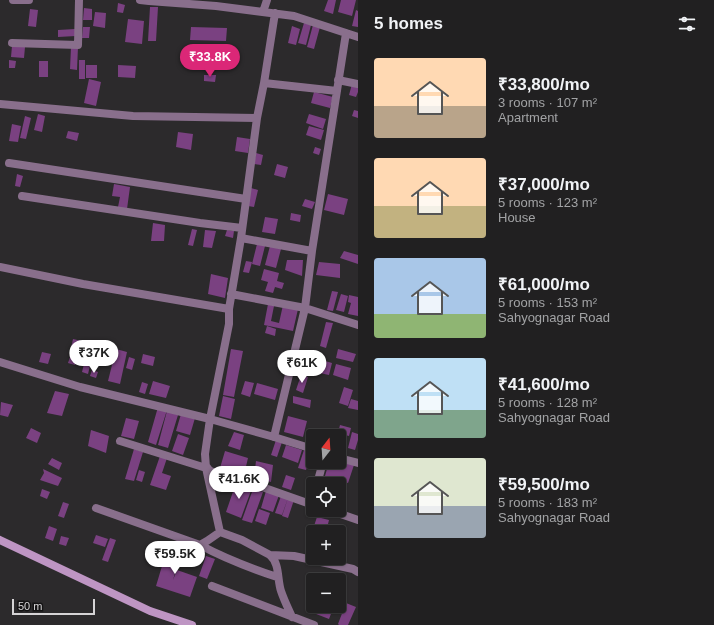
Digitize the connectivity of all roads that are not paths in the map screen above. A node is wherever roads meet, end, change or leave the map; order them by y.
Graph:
1 (13, 0) edge
2 (29, 0) edge
3 (79, 0) edge
4 (140, 0) edge
5 (267, 0) edge
6 (175, 2) edge
7 (263, 12) junction
8 (275, 13) junction
9 (346, 33) junction
10 (358, 37) edge
11 (12, 44) dead end
12 (338, 80) junction
13 (264, 83) junction
14 (358, 84) edge
15 (337, 91) junction
16 (0, 104) edge
17 (257, 118) junction
18 (9, 163) dead end
19 (22, 196) dead end
20 (246, 199) junction
21 (242, 228) junction
22 (240, 238) junction
23 (312, 251) junction
24 (0, 267) edge
25 (231, 294) junction
26 (305, 308) junction
27 (229, 310) junction
28 (358, 325) edge
29 (0, 362) edge
30 (210, 419) junction
31 (274, 437) junction
32 (120, 441) dead end
33 (306, 447) edge
34 (346, 460) edge
35 (358, 463) edge
36 (206, 467) junction
37 (306, 500) edge
38 (96, 508) dead end
39 (346, 515) edge
40 (358, 519) edge
41 (220, 532) junction
42 (0, 540) edge
43 (200, 545) junction
44 (270, 555) junction
45 (358, 572) edge
46 (277, 576) junction
47 (212, 586) dead end
48 (292, 617) junction
49 (192, 625) edge
50 (314, 625) edge

1 - 2 street
3 - 11 street
4 - 6 street
5 - 7 street
6 - 7 street
7 - 8 street
8 - 9 street
8 - 13 street
9 - 10 street
9 - 12 street
12 - 14 street
12 - 15 street
13 - 15 street
13 - 17 street
15 - 23 street
16 - 17 street
17 - 20 street
18 - 20 street
19 - 21 street
20 - 21 street
21 - 22 street
22 - 23 street
22 - 25 street
23 - 26 street
24 - 27 street
25 - 26 street
25 - 27 street
26 - 28 street
26 - 31 street
27 - 30 street
29 - 30 street
30 - 31 street
30 - 36 street
31 - 33 street
32 - 36 street
34 - 35 street
36 - 37 street
36 - 41 street
38 - 43 street
39 - 40 street
41 - 43 street
41 - 44 street
42 - 49 street
43 - 46 street
44 - 45 street
44 - 46 street
46 - 48 street
47 - 48 street
48 - 50 street

